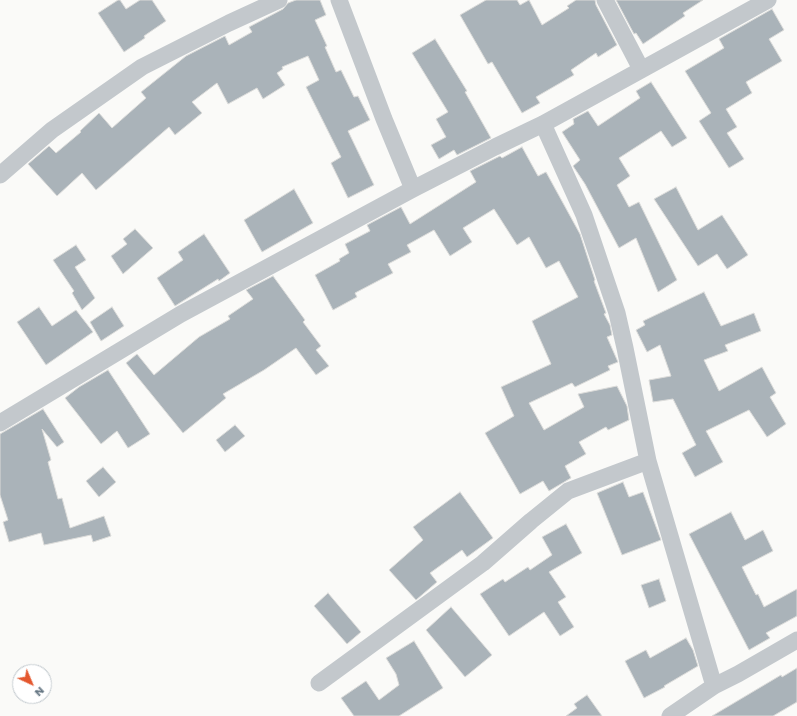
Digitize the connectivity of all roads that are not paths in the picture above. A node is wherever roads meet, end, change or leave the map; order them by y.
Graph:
1 (279, 0) edge
2 (339, 0) edge
3 (605, 0) edge
4 (768, 0) edge
5 (642, 70) junction
6 (543, 124) junction
7 (0, 175) edge
8 (413, 189) junction
9 (0, 423) edge
10 (648, 460) junction
11 (797, 640) edge
12 (319, 683) dead end
13 (714, 686) junction
14 (670, 716) edge

1 - 7 street
2 - 8 street
3 - 5 street
4 - 5 street
5 - 6 street
6 - 8 street
6 - 10 street
8 - 9 street
10 - 12 street
10 - 13 street
11 - 13 street
13 - 14 street

